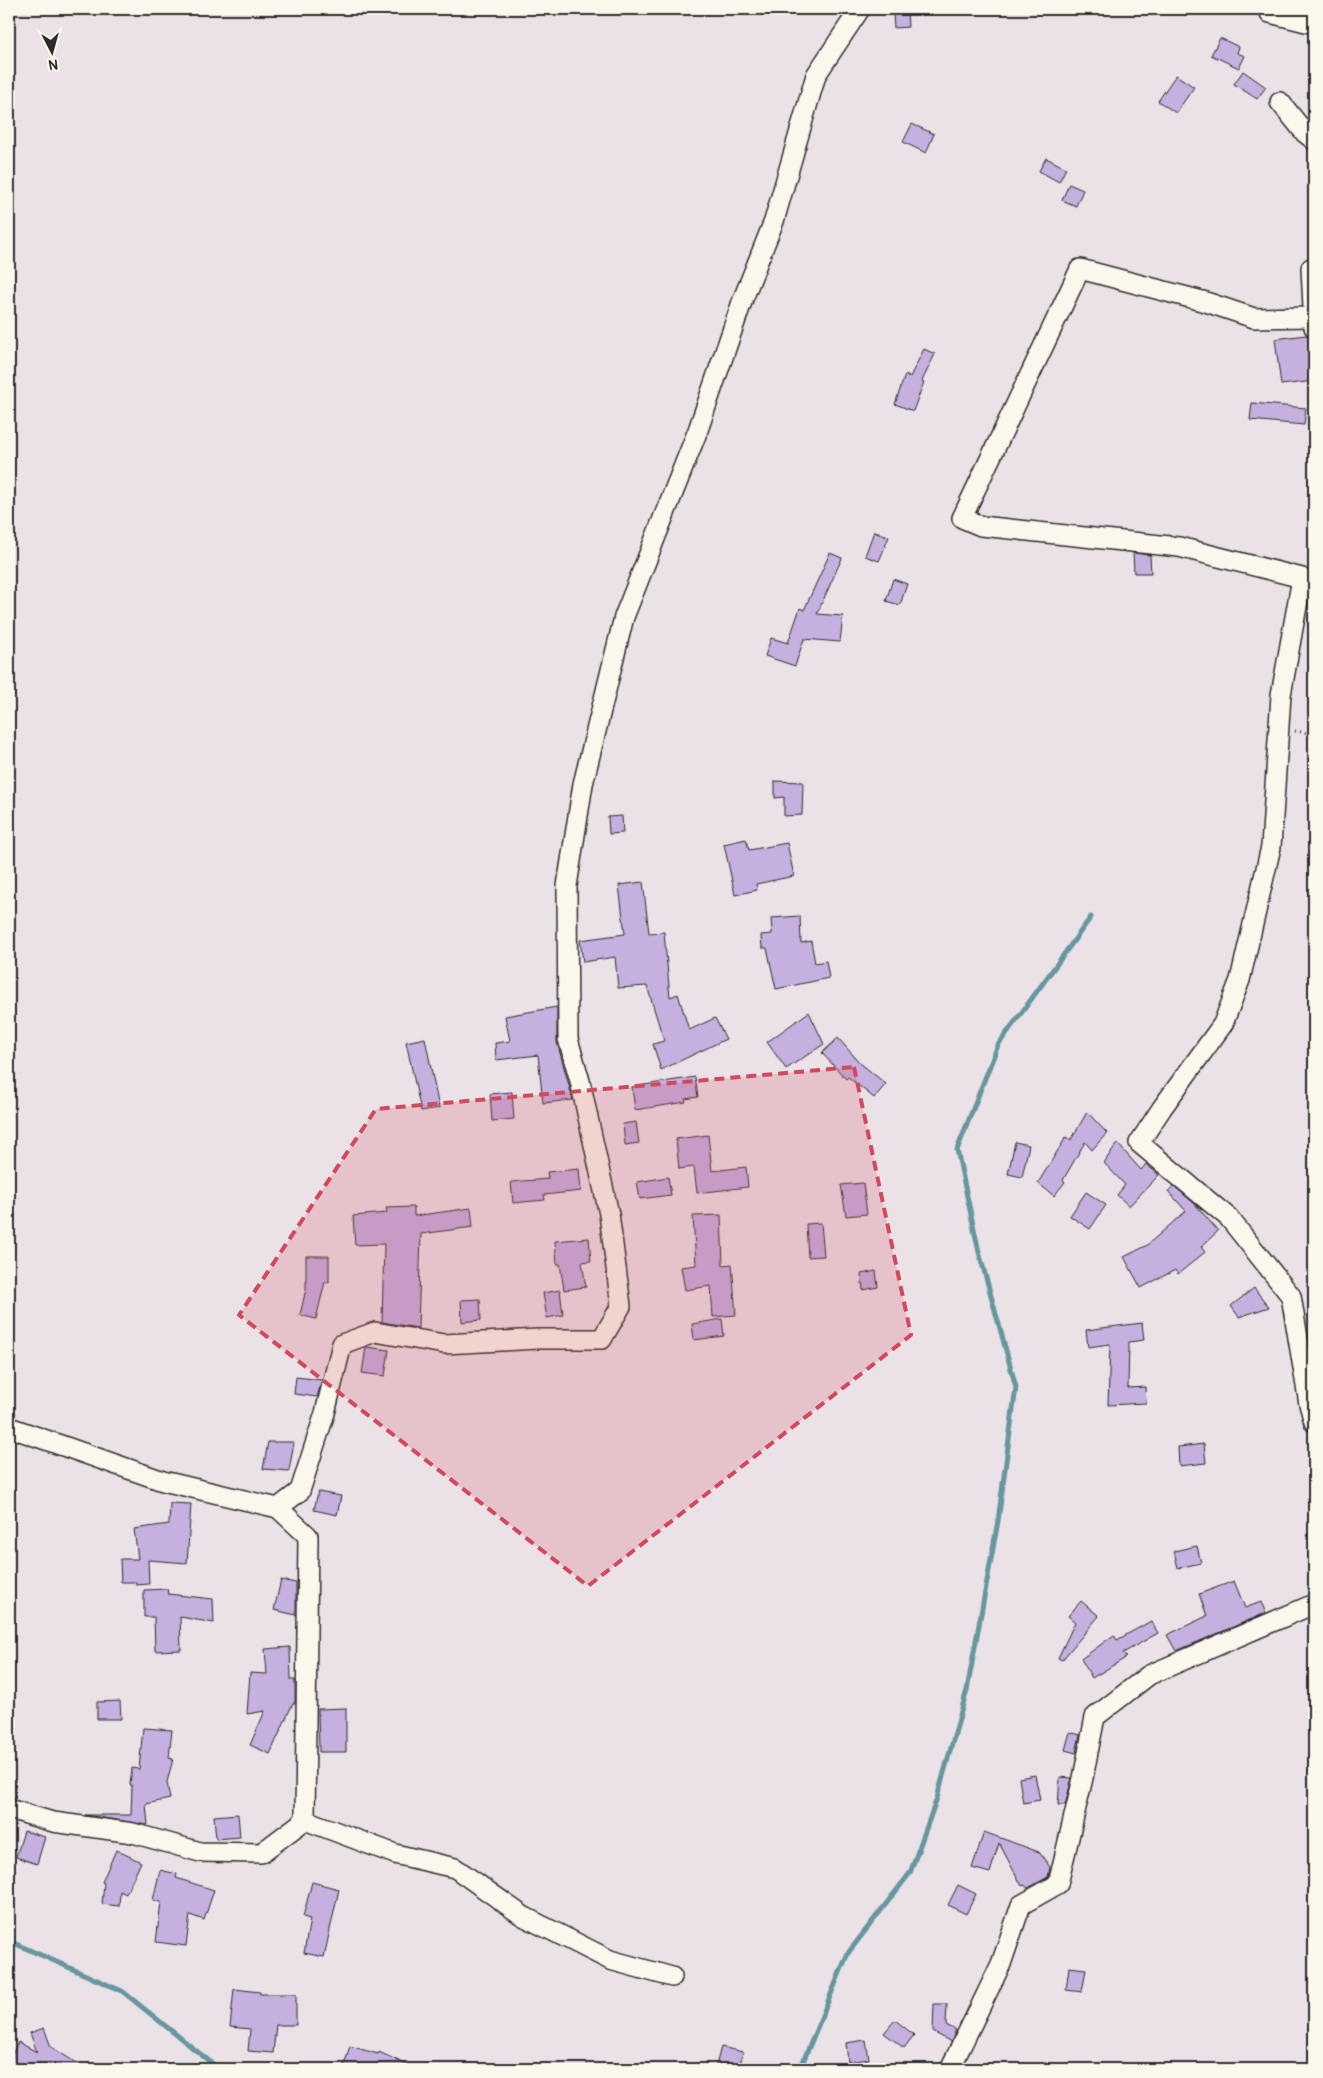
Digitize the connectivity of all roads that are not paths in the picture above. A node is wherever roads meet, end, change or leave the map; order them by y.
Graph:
1 (860, 9) edge
2 (1270, 13) dead end
3 (1314, 24) edge
4 (1280, 102) dead end
5 (1314, 140) edge
6 (1314, 267) edge
7 (1314, 322) edge
8 (1314, 1422) edge
9 (9, 1427) edge
10 (278, 1508) junction
11 (1314, 1604) edge
12 (9, 1809) edge
13 (305, 1820) junction
14 (672, 1977) dead end
15 (950, 2069) edge

1 - 10 street
2 - 3 street
4 - 5 street
6 - 7 street
7 - 8 street
9 - 10 street
10 - 13 street
11 - 15 street
12 - 13 street
13 - 14 street

